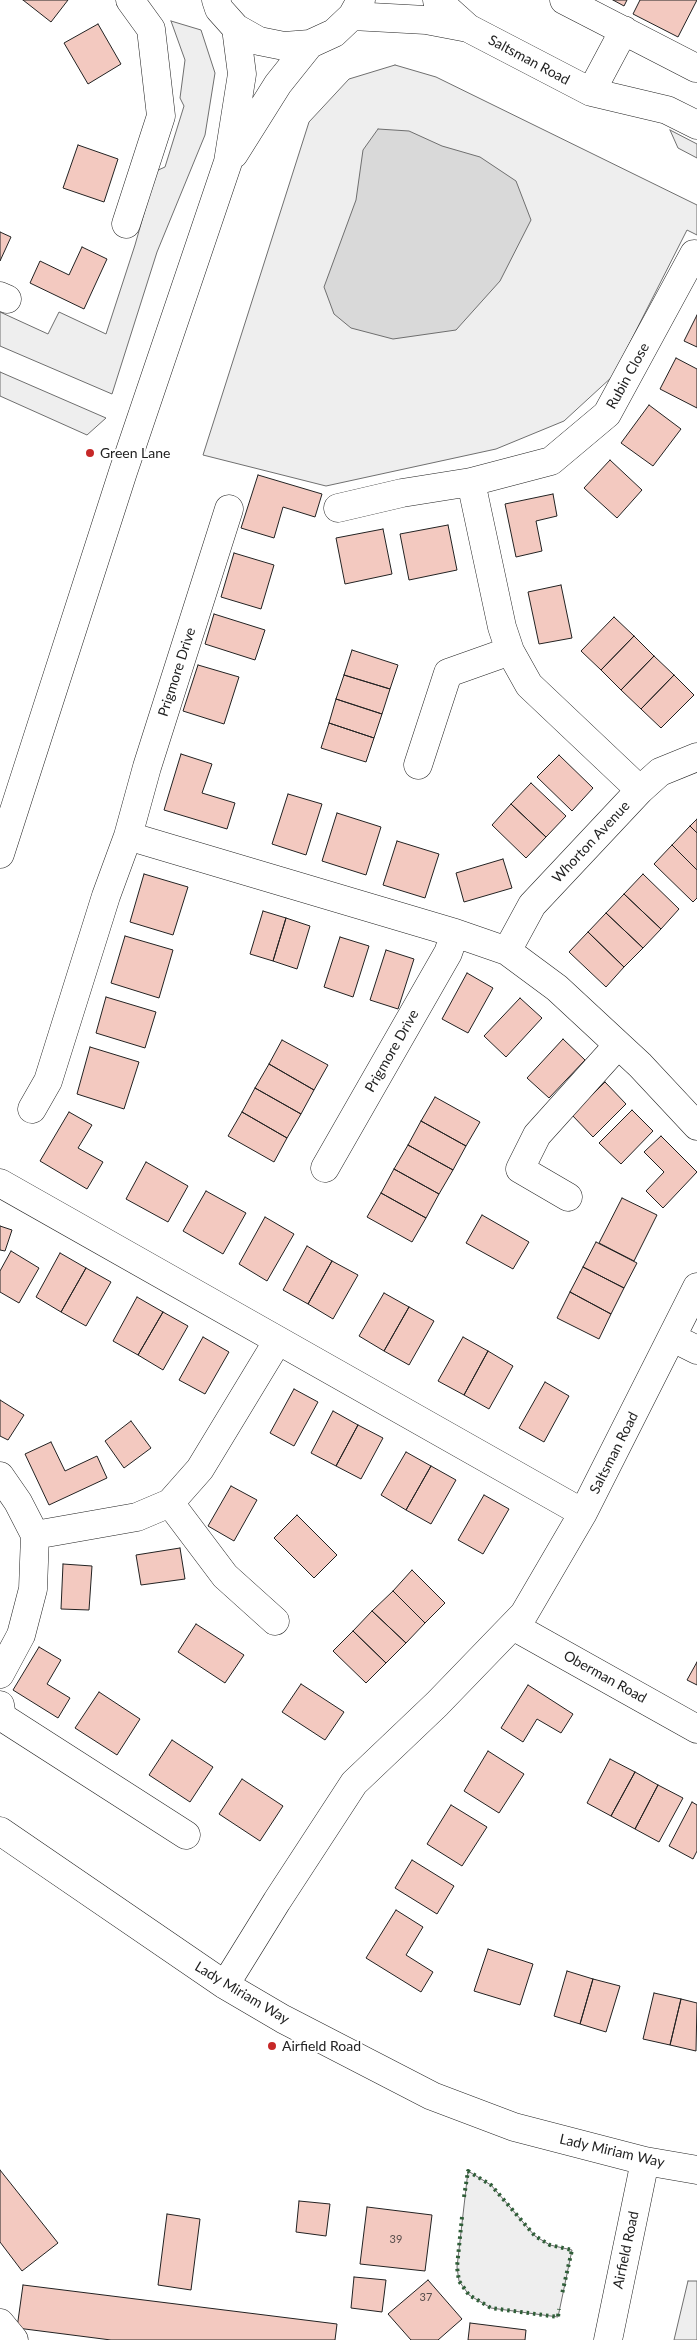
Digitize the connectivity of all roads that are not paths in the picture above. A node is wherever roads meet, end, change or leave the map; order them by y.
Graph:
1 (130, 0) edge
2 (216, 0) edge
3 (437, 0) edge
4 (564, 0) edge
5 (357, 8) edge
6 (236, 28) junction
7 (468, 28) junction
8 (624, 30) junction
9 (310, 44) junction
10 (696, 68) edge
11 (591, 92) junction
12 (697, 125) edge
13 (228, 162) junction
14 (126, 224) dead end
15 (694, 254) dead end
16 (471, 482) junction
17 (338, 508) dead end
18 (229, 509) dead end
19 (510, 651) junction
20 (697, 757) edge
21 (418, 765) dead end
22 (640, 790) junction
23 (128, 836) junction
24 (0, 854) edge
25 (455, 933) junction
26 (507, 951) junction
27 (618, 1045) junction
28 (32, 1109) dead end
29 (697, 1126) edge
30 (325, 1168) dead end
31 (0, 1183) edge
32 (568, 1197) dead end
33 (697, 1287) edge
34 (673, 1338) junction
35 (277, 1342) junction
36 (697, 1350) edge
37 (0, 1476) edge
38 (170, 1503) junction
39 (583, 1513) junction
40 (34, 1534) junction
41 (518, 1620) junction
42 (275, 1621) dead end
43 (0, 1674) edge
44 (0, 1705) edge
45 (697, 1729) edge
46 (2, 1834) edge
47 (186, 1835) dead end
48 (226, 1985) junction
49 (645, 2161) junction
50 (697, 2170) edge
51 (0, 2323) edge
52 (14, 2340) edge
53 (608, 2340) edge

1 - 14 street
2 - 6 street
3 - 7 street, Saltsman Road
4 - 8 street
5 - 7 street, Saltsman Road
5 - 9 street
6 - 9 street
6 - 13 street
7 - 11 street, Saltsman Road
8 - 10 street
8 - 11 street
9 - 13 street
11 - 12 street, Saltsman Road
13 - 24 street
15 - 16 street, Rubin Close
16 - 17 street, Rubin Close
16 - 19 street
18 - 23 street, Prigmore Drive
19 - 21 street
19 - 22 street
20 - 22 street, Whorton Avenue
22 - 26 street, Whorton Avenue
23 - 25 street
23 - 28 street, Prigmore Drive
25 - 26 street
25 - 30 street, Prigmore Drive
26 - 27 street
27 - 29 street
27 - 32 street
31 - 35 street
33 - 34 street, Saltsman Road
34 - 36 street
34 - 39 street, Saltsman Road
35 - 38 street
35 - 39 street
37 - 40 street
38 - 40 street
38 - 42 street
39 - 41 street, Saltsman Road
40 - 43 street
41 - 45 street, Oberman Road
41 - 48 street, Saltsman Road
44 - 47 street
46 - 48 street, Lady Miriam Way
48 - 49 street, Lady Miriam Way
49 - 50 street, Lady Miriam Way
49 - 53 street, Airfield Road
51 - 52 street

